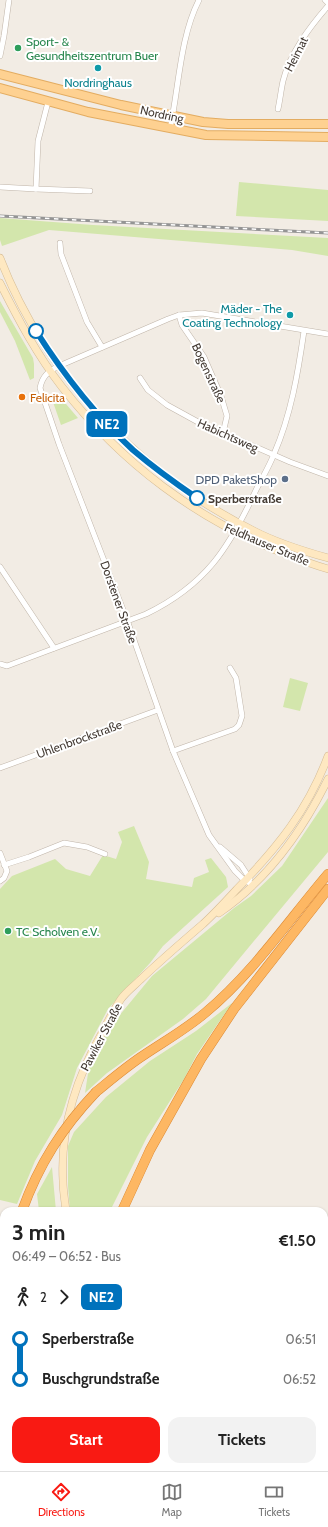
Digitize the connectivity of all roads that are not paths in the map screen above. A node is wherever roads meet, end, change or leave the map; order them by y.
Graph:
1 (9, 0) edge
2 (198, 0) edge
3 (325, 0) edge
4 (328, 3) edge
5 (328, 6) edge
6 (0, 56) edge
7 (0, 74) edge
8 (0, 88) edge
9 (48, 102) junction
10 (278, 109) dead end
11 (172, 116) junction
12 (328, 124) edge
13 (170, 128) junction
14 (328, 137) edge
15 (0, 187) edge
16 (36, 189) junction
17 (90, 191) dead end
18 (60, 243) dead end
19 (0, 258) edge
20 (0, 283) edge
21 (179, 316) junction
22 (304, 330) junction
23 (328, 334) edge
24 (102, 347) junction
25 (58, 366) junction
26 (50, 371) junction
27 (140, 378) dead end
28 (223, 433) junction
29 (274, 455) junction
30 (328, 476) edge
31 (240, 523) junction
32 (235, 532) junction
33 (328, 558) edge
34 (0, 566) edge
35 (328, 569) edge
36 (126, 620) junction
37 (54, 648) junction
38 (0, 664) edge
39 (230, 668) dead end
40 (158, 710) junction
41 (173, 751) junction
42 (328, 756) edge
43 (0, 768) edge
44 (328, 779) edge
45 (0, 853) edge
46 (105, 854) dead end
47 (4, 865) junction
48 (328, 874) edge
49 (247, 879) junction
50 (0, 880) edge
51 (252, 884) junction
52 (328, 888) edge
53 (205, 922) junction
54 (23, 1207) edge
55 (66, 1207) edge
56 (124, 1207) edge

1 - 6 street
2 - 11 street
3 - 4 street
5 - 10 street, Heimat
7 - 11 main road, Nordring
8 - 9 main road, Nordring
9 - 13 main road, Nordring
9 - 16 street
11 - 12 main road, Nordring
11 - 13 street
13 - 14 main road, Nordring
15 - 16 street
16 - 17 street
18 - 24 street
19 - 25 main road
20 - 26 main road
21 - 22 street, Dorstener Straße
21 - 24 street, Dorstener Straße
21 - 28 street, Bogenstraße
22 - 23 street, Dorstener Straße
22 - 29 street
24 - 25 street, Dorstener Straße
25 - 26 street, Dorstener Straße
25 - 31 main road, Feldhauser Straße
26 - 32 main road, Feldhauser Straße
26 - 36 street, Dorstener Straße
27 - 28 street, Habichtsweg
28 - 29 street, Habichtsweg
29 - 30 street, Habichtsweg
29 - 31 street
31 - 32 street
31 - 33 main road, Feldhauser Straße
32 - 35 main road, Feldhauser Straße
32 - 36 street
34 - 37 street
36 - 37 street
36 - 40 street, Dorstener Straße
37 - 38 street
39 - 41 street
40 - 41 street, Dorstener Straße
40 - 43 street, Uhlenbrockstraße
41 - 49 street, Dorstener Straße
42 - 49 main road, Pawiker Straße
44 - 51 main road, Pawiker Straße
45 - 47 street
46 - 47 street
47 - 50 street
48 - 54 highway, bridge
49 - 51 street
49 - 53 main road, Pawiker Straße
51 - 53 main road, Pawiker Straße
52 - 56 highway
53 - 55 main road, Pawiker Straße

